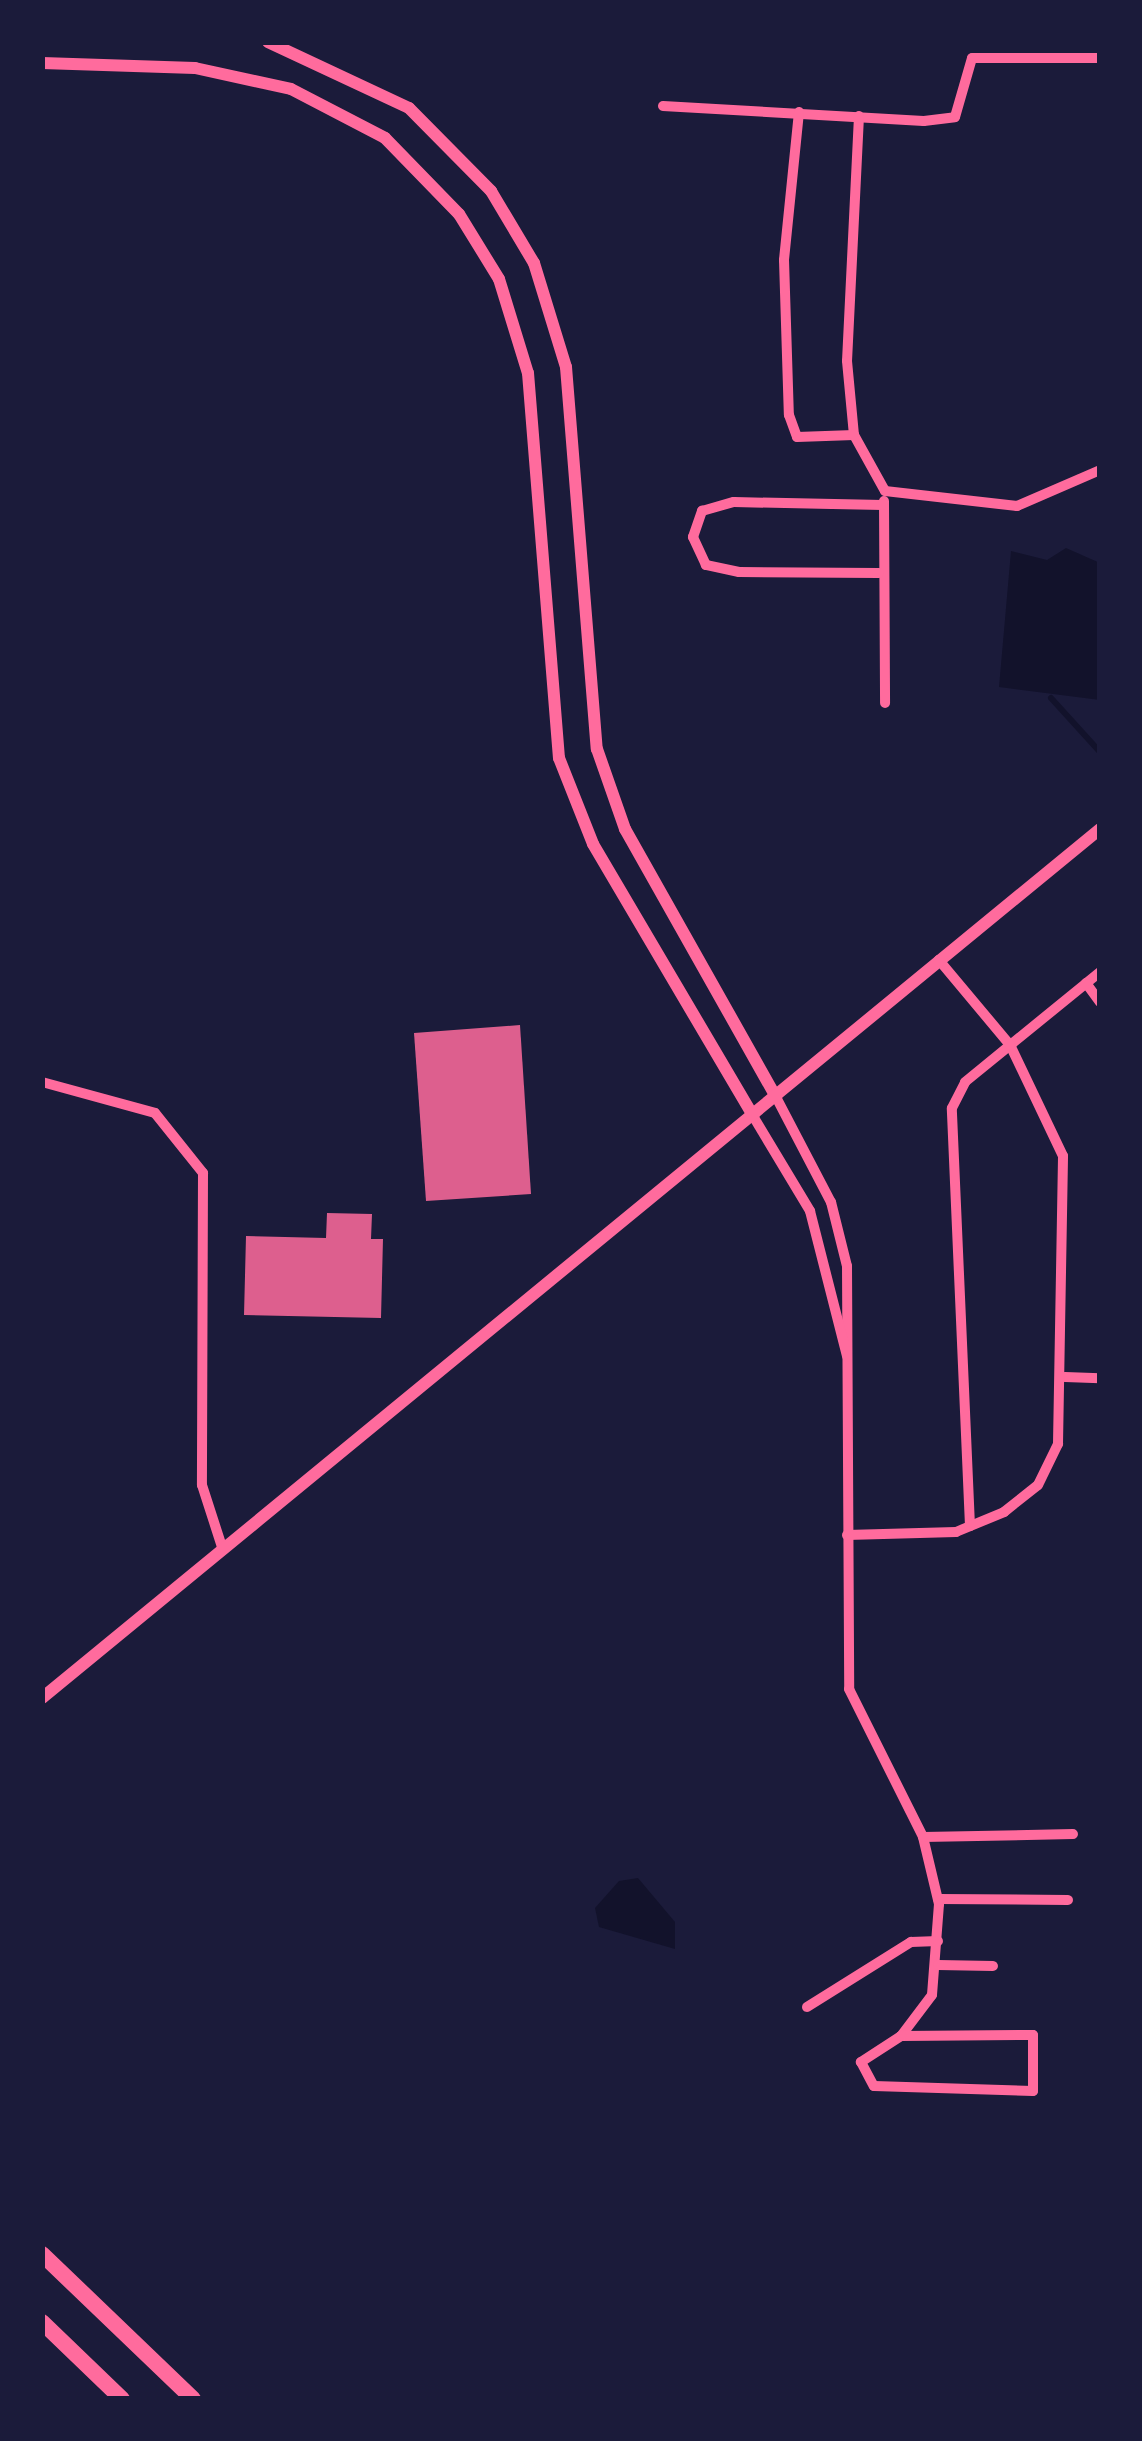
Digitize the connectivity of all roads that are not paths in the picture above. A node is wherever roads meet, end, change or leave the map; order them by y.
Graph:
1 (268, 42) edge
2 (1100, 58) edge
3 (42, 63) edge
4 (663, 106) dead end
5 (799, 112) junction
6 (859, 116) junction
7 (854, 435) junction
8 (1100, 470) edge
9 (885, 491) junction
10 (883, 505) junction
11 (879, 573) junction
12 (885, 703) dead end
13 (1100, 829) edge
14 (939, 960) junction
15 (1100, 972) edge
16 (1086, 983) junction
17 (1100, 1002) edge
18 (1010, 1045) junction
19 (42, 1082) edge
20 (776, 1097) junction
21 (753, 1116) junction
22 (1065, 1377) junction
23 (1100, 1378) edge
24 (852, 1382) junction
25 (970, 1526) junction
26 (847, 1535) junction
27 (222, 1547) junction
28 (42, 1698) edge
29 (1073, 1834) dead end
30 (923, 1837) junction
31 (938, 1899) junction
32 (1068, 1900) dead end
33 (938, 1940) junction
34 (938, 1965) junction
35 (993, 1966) dead end
36 (807, 2007) dead end
37 (901, 2036) junction
38 (42, 2254) edge
39 (42, 2322) edge
40 (122, 2399) edge
41 (193, 2399) edge

1 - 20 street
2 - 6 street
3 - 21 street
4 - 5 street
5 - 6 street
5 - 7 street
6 - 7 street
7 - 9 street
8 - 9 street
9 - 10 street
10 - 11 street
10 - 11 street
11 - 12 street
13 - 14 street
14 - 18 street
14 - 20 street
15 - 16 street
16 - 17 street
16 - 18 street
18 - 22 street
18 - 25 street
19 - 27 street
20 - 21 street
20 - 24 street
21 - 24 street
21 - 27 street
22 - 23 street
22 - 25 street
24 - 26 street
25 - 26 street
26 - 30 street
27 - 28 street
29 - 30 street
30 - 31 street
31 - 32 street
31 - 33 street
33 - 34 street
33 - 36 street
34 - 35 street
34 - 37 street
37 - 37 street
38 - 41 main road
39 - 40 main road

